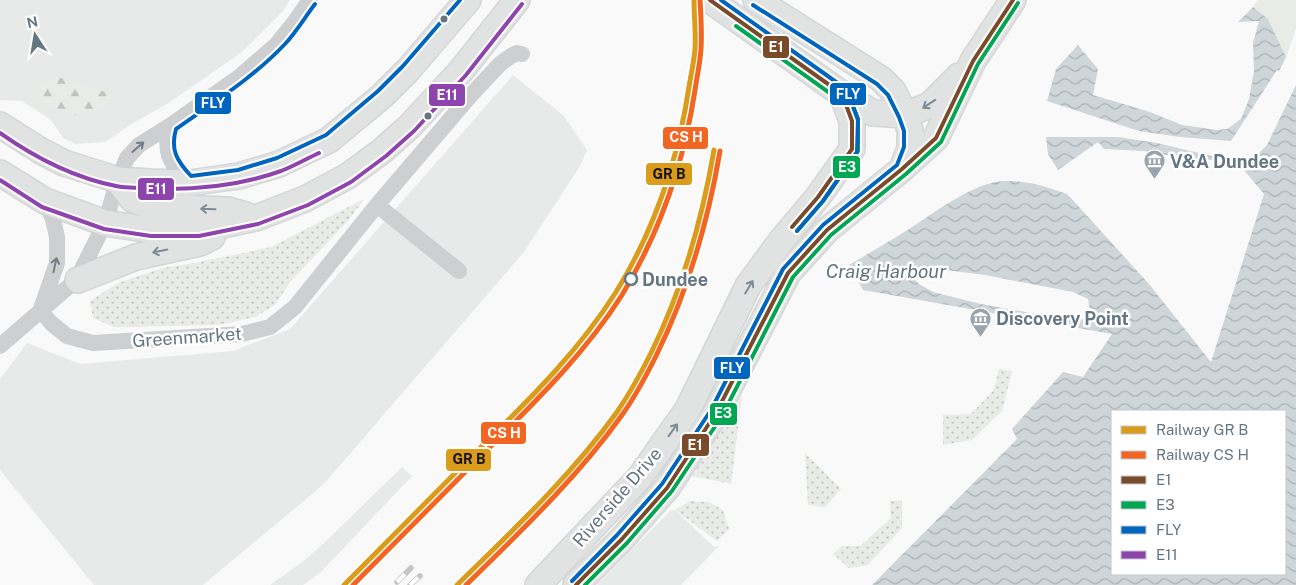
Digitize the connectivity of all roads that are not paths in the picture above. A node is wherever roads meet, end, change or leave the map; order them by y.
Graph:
1 (310, 0) edge
2 (468, 0) edge
3 (518, 0) edge
4 (710, 0) edge
5 (756, 0) edge
6 (1013, 0) edge
7 (522, 54) dead end
8 (973, 61) junction
9 (842, 94) junction
10 (905, 115) junction
11 (171, 124) junction
12 (0, 125) edge
13 (902, 170) junction
14 (0, 173) edge
15 (118, 180) junction
16 (189, 183) junction
17 (45, 201) junction
18 (377, 204) junction
19 (256, 218) junction
20 (105, 223) junction
21 (459, 271) dead end
22 (78, 280) junction
23 (41, 312) junction
24 (0, 346) edge
25 (538, 585) edge
26 (576, 585) edge

1 - 11 street
2 - 16 main road
3 - 19 main road
4 - 9 main road
5 - 10 main road
6 - 8 main road
7 - 18 street, Greenmarket
8 -> 10 main road
8 - 13 main road, Riverside Drive
9 - 10 main road
25 -> 9 main road, Riverside Drive
10 - 13 main road
15 -> 11 street
11 - 16 street
12 - 15 main road
13 - 26 main road, Riverside Drive
14 - 17 main road
15 - 16 main road
19 -> 15 main road
15 - 20 street
17 - 20 main road
23 -> 17 street
18 - 21 street
18 - 23 street, Greenmarket
19 - 20 main road
19 -> 22 main road
20 - 22 street
22 - 23 street
23 - 24 street

